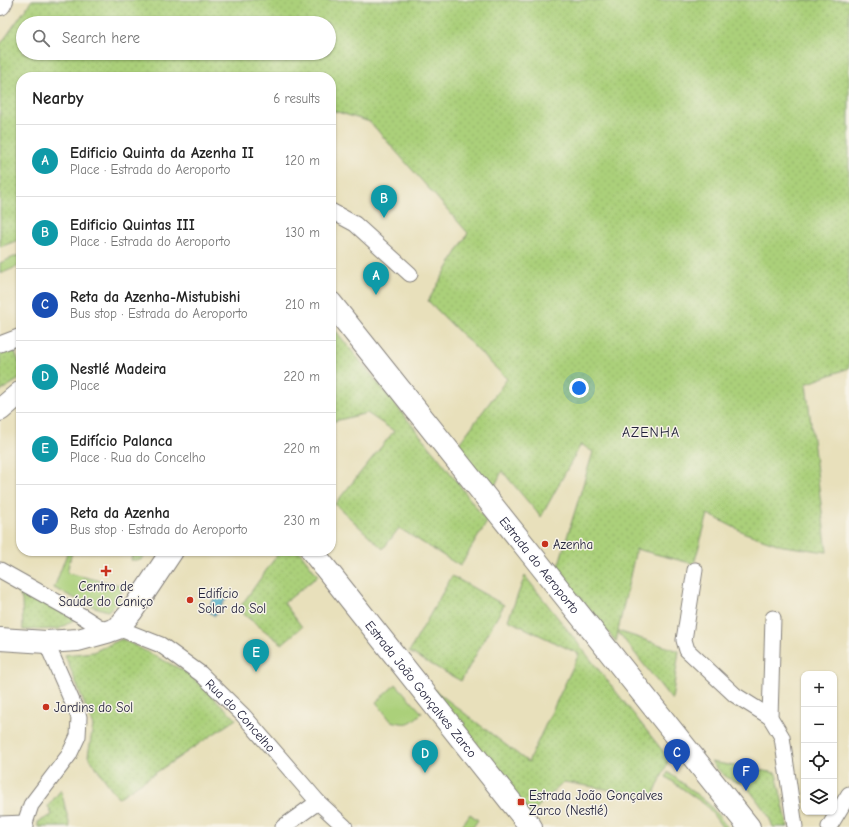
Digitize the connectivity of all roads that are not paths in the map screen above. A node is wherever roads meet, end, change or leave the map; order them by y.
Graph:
1 (2, 0) edge
2 (0, 4) edge
3 (336, 214) edge
4 (410, 274) dead end
5 (336, 309) edge
6 (16, 338) edge
7 (0, 344) edge
8 (16, 396) edge
9 (0, 410) edge
10 (169, 556) edge
11 (316, 556) edge
12 (0, 570) edge
13 (695, 570) dead end
14 (773, 618) dead end
15 (113, 630) junction
16 (0, 640) edge
17 (46, 642) junction
18 (770, 717) junction
19 (849, 794) edge
20 (318, 802) junction
21 (0, 824) edge
22 (26, 825) edge
23 (282, 827) edge
24 (345, 827) edge
25 (531, 827) edge
26 (749, 827) edge
27 (795, 827) edge
28 (829, 827) edge

1 - 2 main road
3 - 4 street
5 - 26 main road, Estrada do Aeroporto
6 - 7 street
8 - 9 main road
10 - 15 main road
11 - 25 main road, Estrada João Gonçalves Zarco
12 - 15 street, Rua do Concelho
13 - 18 street
14 - 18 street
15 - 17 main road
15 - 20 street, Rua do Concelho
16 - 17 main road
17 - 22 street
18 - 27 street
19 - 28 street
20 - 23 street
20 - 24 street, Rua do Concelho
21 - 22 street

